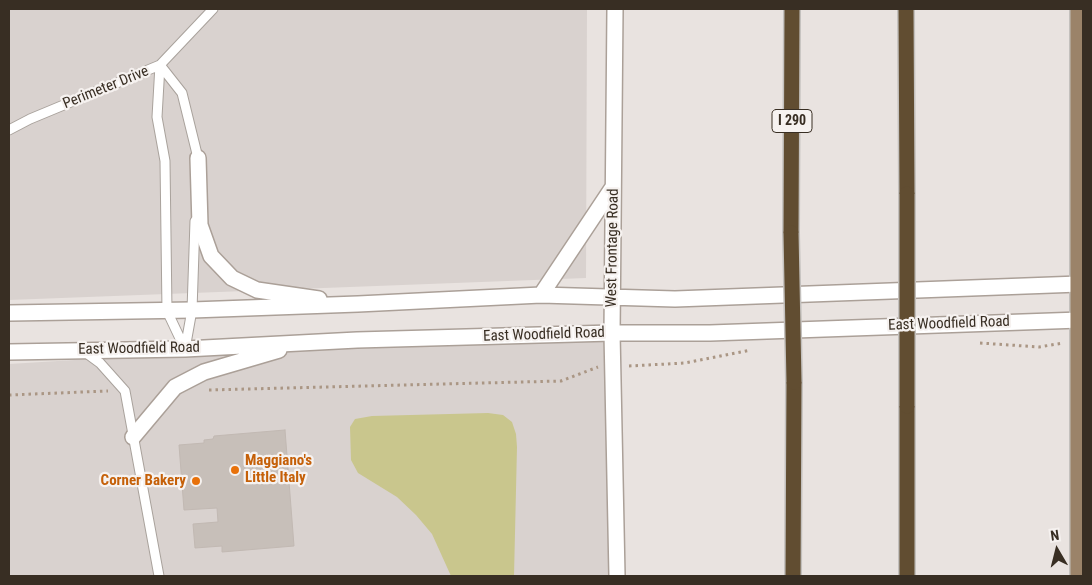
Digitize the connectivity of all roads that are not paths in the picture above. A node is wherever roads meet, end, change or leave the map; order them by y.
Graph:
1 (213, 9) edge
2 (615, 9) edge
3 (792, 9) edge
4 (906, 9) edge
5 (1078, 9) edge
6 (160, 66) junction
7 (9, 130) edge
8 (198, 158) junction
9 (614, 187) junction
10 (1079, 284) junction
11 (541, 295) junction
12 (612, 298) junction
13 (358, 304) junction
14 (167, 310) junction
15 (192, 310) junction
16 (9, 313) edge
17 (1080, 320) junction
18 (612, 333) junction
19 (307, 342) junction
20 (186, 349) junction
21 (84, 350) junction
22 (9, 352) edge
23 (133, 438) junction
24 (159, 576) edge
25 (617, 576) edge
26 (793, 576) edge
27 (907, 576) edge
28 (1078, 576) edge

1 - 6 lane, Perimeter Drive
2 - 9 street, West Frontage Road
3 - 26 highway, I 290, bridge
4 - 27 highway, bridge
5 - 10 main road
6 - 7 lane, Perimeter Drive
6 - 8 lane
6 - 14 lane
8 - 13 street
8 - 15 lane
9 - 11 street
9 - 12 street, West Frontage Road
10 - 12 street
10 - 17 main road
11 - 12 street
11 - 13 street
12 - 18 street, West Frontage Road
13 - 15 street
14 - 15 street
14 - 16 street
14 - 20 lane
15 - 20 lane
17 - 18 street, East Woodfield Road
17 - 28 main road
18 - 19 street, East Woodfield Road
18 - 25 street, West Frontage Road
19 - 20 street, East Woodfield Road
19 - 23 street
20 - 21 street, East Woodfield Road
21 - 22 street, East Woodfield Road
21 - 23 lane
23 - 24 lane

